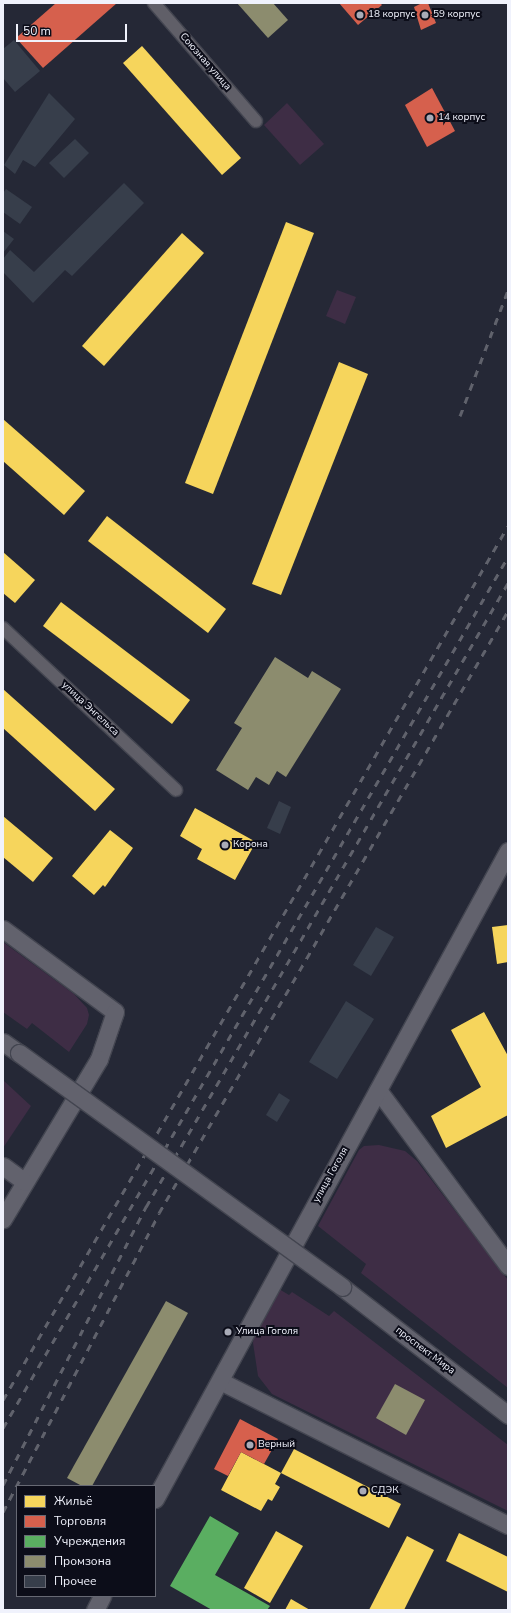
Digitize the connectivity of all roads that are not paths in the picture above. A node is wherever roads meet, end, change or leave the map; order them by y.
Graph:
1 (154, 3) edge
2 (256, 121) dead end
3 (3, 628) edge
4 (176, 790) dead end
5 (508, 851) edge
6 (3, 929) edge
7 (3, 1042) edge
8 (378, 1090) junction
9 (3, 1166) edge
10 (25, 1182) junction
11 (3, 1219) edge
12 (508, 1266) edge
13 (220, 1381) junction
14 (508, 1415) edge
15 (156, 1497) edge
16 (486, 1514) junction
17 (508, 1520) edge
18 (508, 1525) edge
19 (102, 1597) edge
20 (95, 1610) edge

1 - 2 street, Союзная улица
3 - 4 street, улица Энгельса
5 - 8 street, улица Гоголя
6 - 10 street
7 - 14 street, проспект Мира, bridge
8 - 12 street
8 - 13 street, улица Гоголя
9 - 10 street
10 - 11 street
13 - 15 street, улица Гоголя
13 - 16 street
16 - 17 street
16 - 18 street
19 - 20 street

